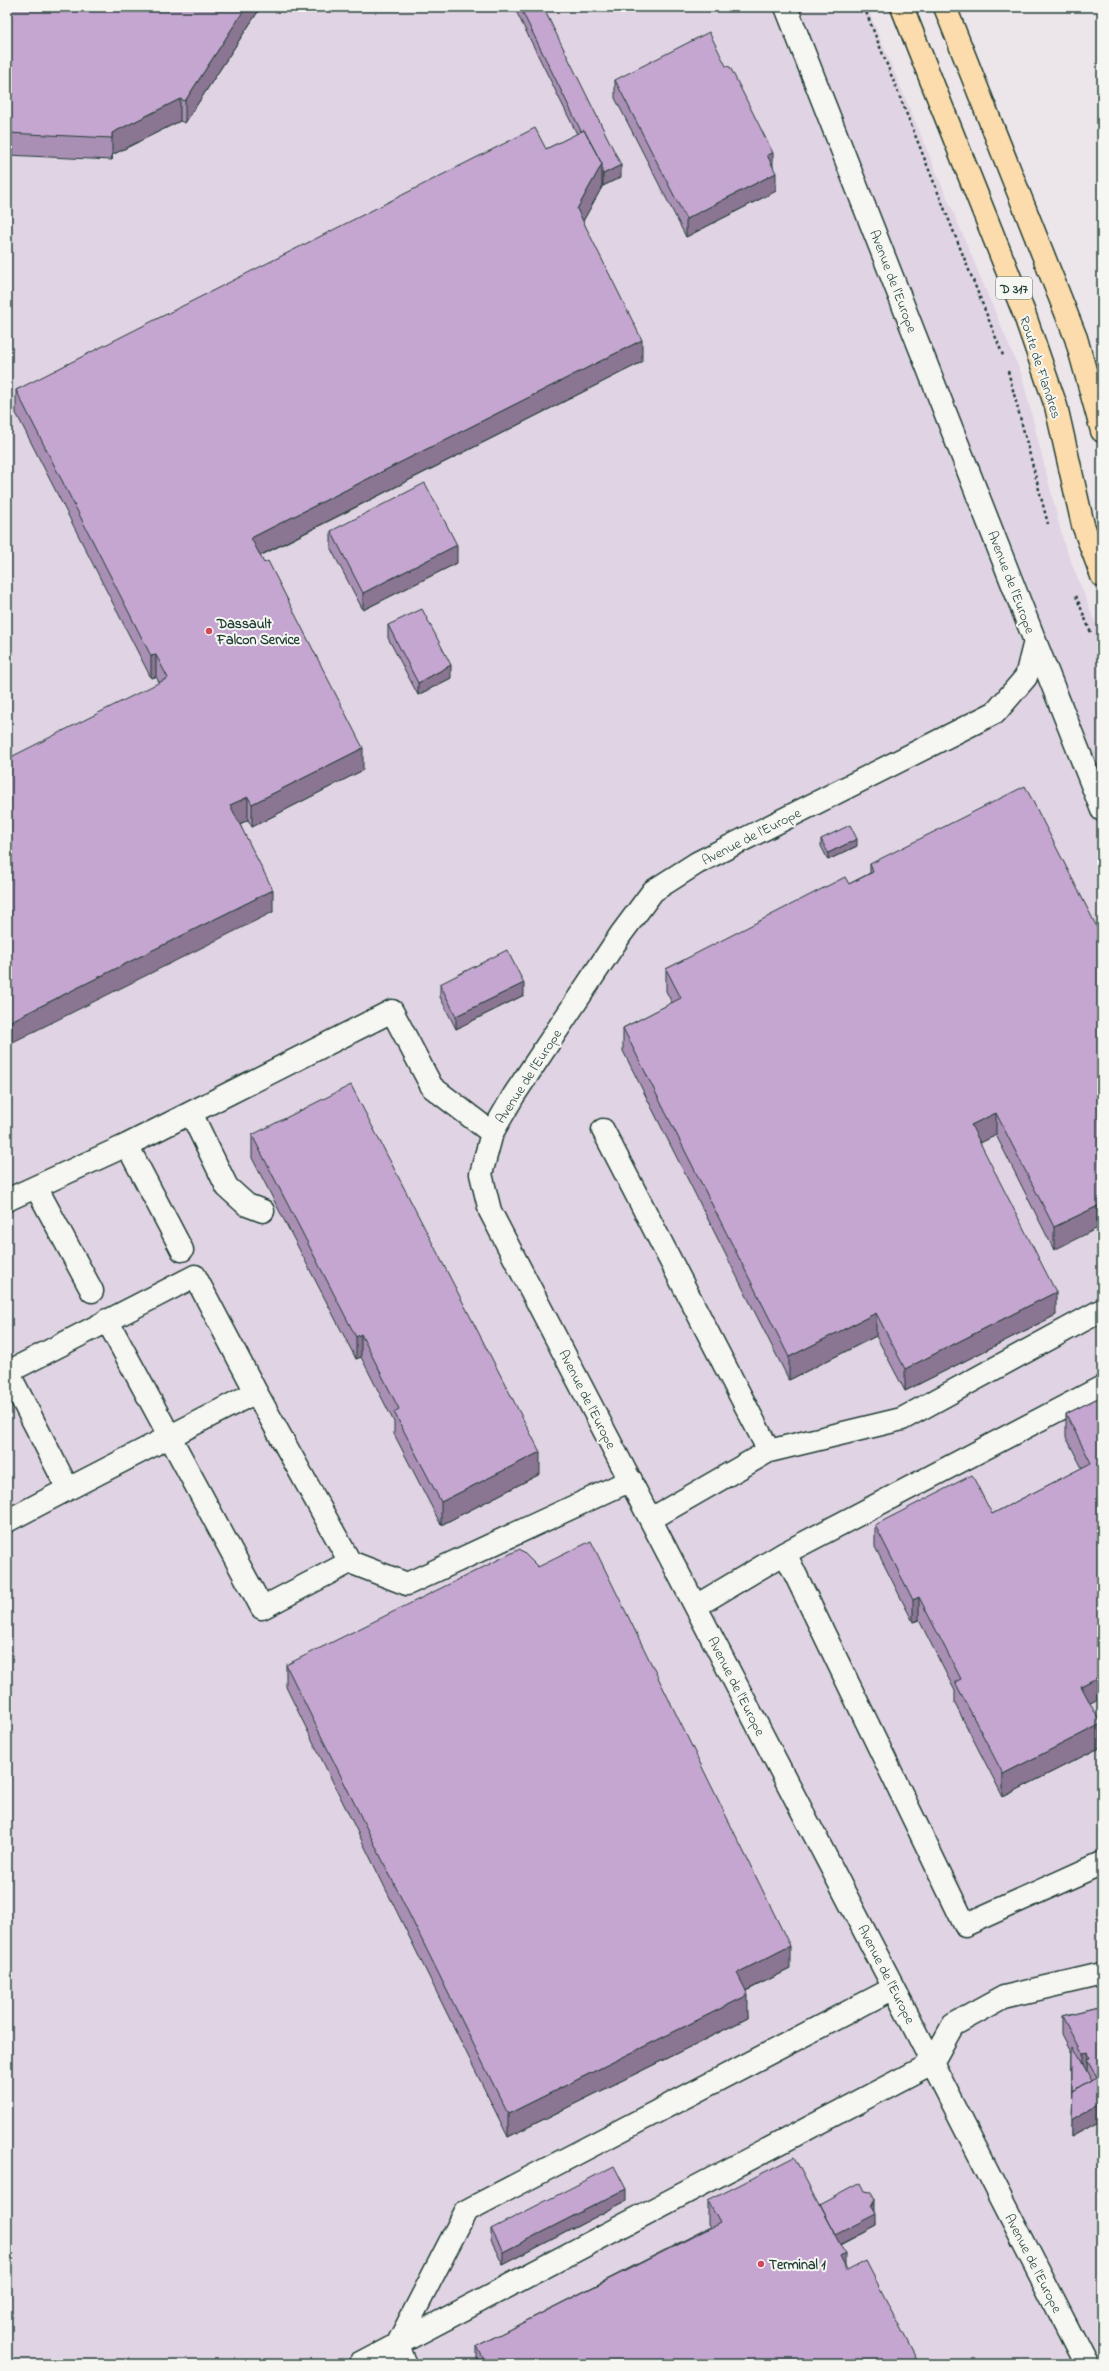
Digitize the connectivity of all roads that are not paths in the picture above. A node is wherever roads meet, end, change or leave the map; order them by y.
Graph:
1 (786, 7) edge
2 (902, 7) edge
3 (945, 7) edge
4 (1102, 431) edge
5 (1102, 576) edge
6 (1035, 641) junction
7 (1102, 810) edge
8 (191, 1113) junction
9 (603, 1130) dead end
10 (492, 1133) junction
11 (127, 1145) junction
12 (36, 1187) junction
13 (7, 1200) edge
14 (264, 1211) dead end
15 (182, 1250) dead end
16 (92, 1291) dead end
17 (1102, 1310) edge
18 (107, 1320) junction
19 (7, 1372) edge
20 (1102, 1388) edge
21 (256, 1392) junction
22 (169, 1437) junction
23 (769, 1451) junction
24 (630, 1480) junction
25 (68, 1489) junction
26 (651, 1519) junction
27 (7, 1521) edge
28 (785, 1553) junction
29 (350, 1562) junction
30 (696, 1606) junction
31 (1102, 1863) edge
32 (1102, 1974) edge
33 (894, 1988) junction
34 (932, 2063) junction
35 (402, 2354) edge
36 (360, 2364) edge
37 (1086, 2364) edge

1 - 6 street, Avenue de l'Europe
2 - 5 main road, Route de Flandres / D 317
3 - 4 main road, D 317
6 - 7 street
6 - 10 street, Avenue de l'Europe
8 - 10 street
8 - 11 street
8 - 14 street
9 - 23 street
10 - 24 street, Avenue de l'Europe
11 - 12 street
11 - 15 street
12 - 13 street
12 - 16 street
17 - 23 street
18 - 19 street
18 - 21 street
18 - 22 street
19 - 25 street
20 - 28 street
21 - 22 street
21 - 29 street
22 - 25 street
22 - 29 street
23 - 26 street
24 - 26 street, Avenue de l'Europe
24 - 29 street
25 - 27 street
26 - 30 street, Avenue de l'Europe
28 - 30 street
28 - 31 street
30 - 33 street, Avenue de l'Europe
32 - 34 street
33 - 34 street, Avenue de l'Europe
33 - 35 street
34 - 35 street
34 - 37 street, Avenue de l'Europe
35 - 36 street

